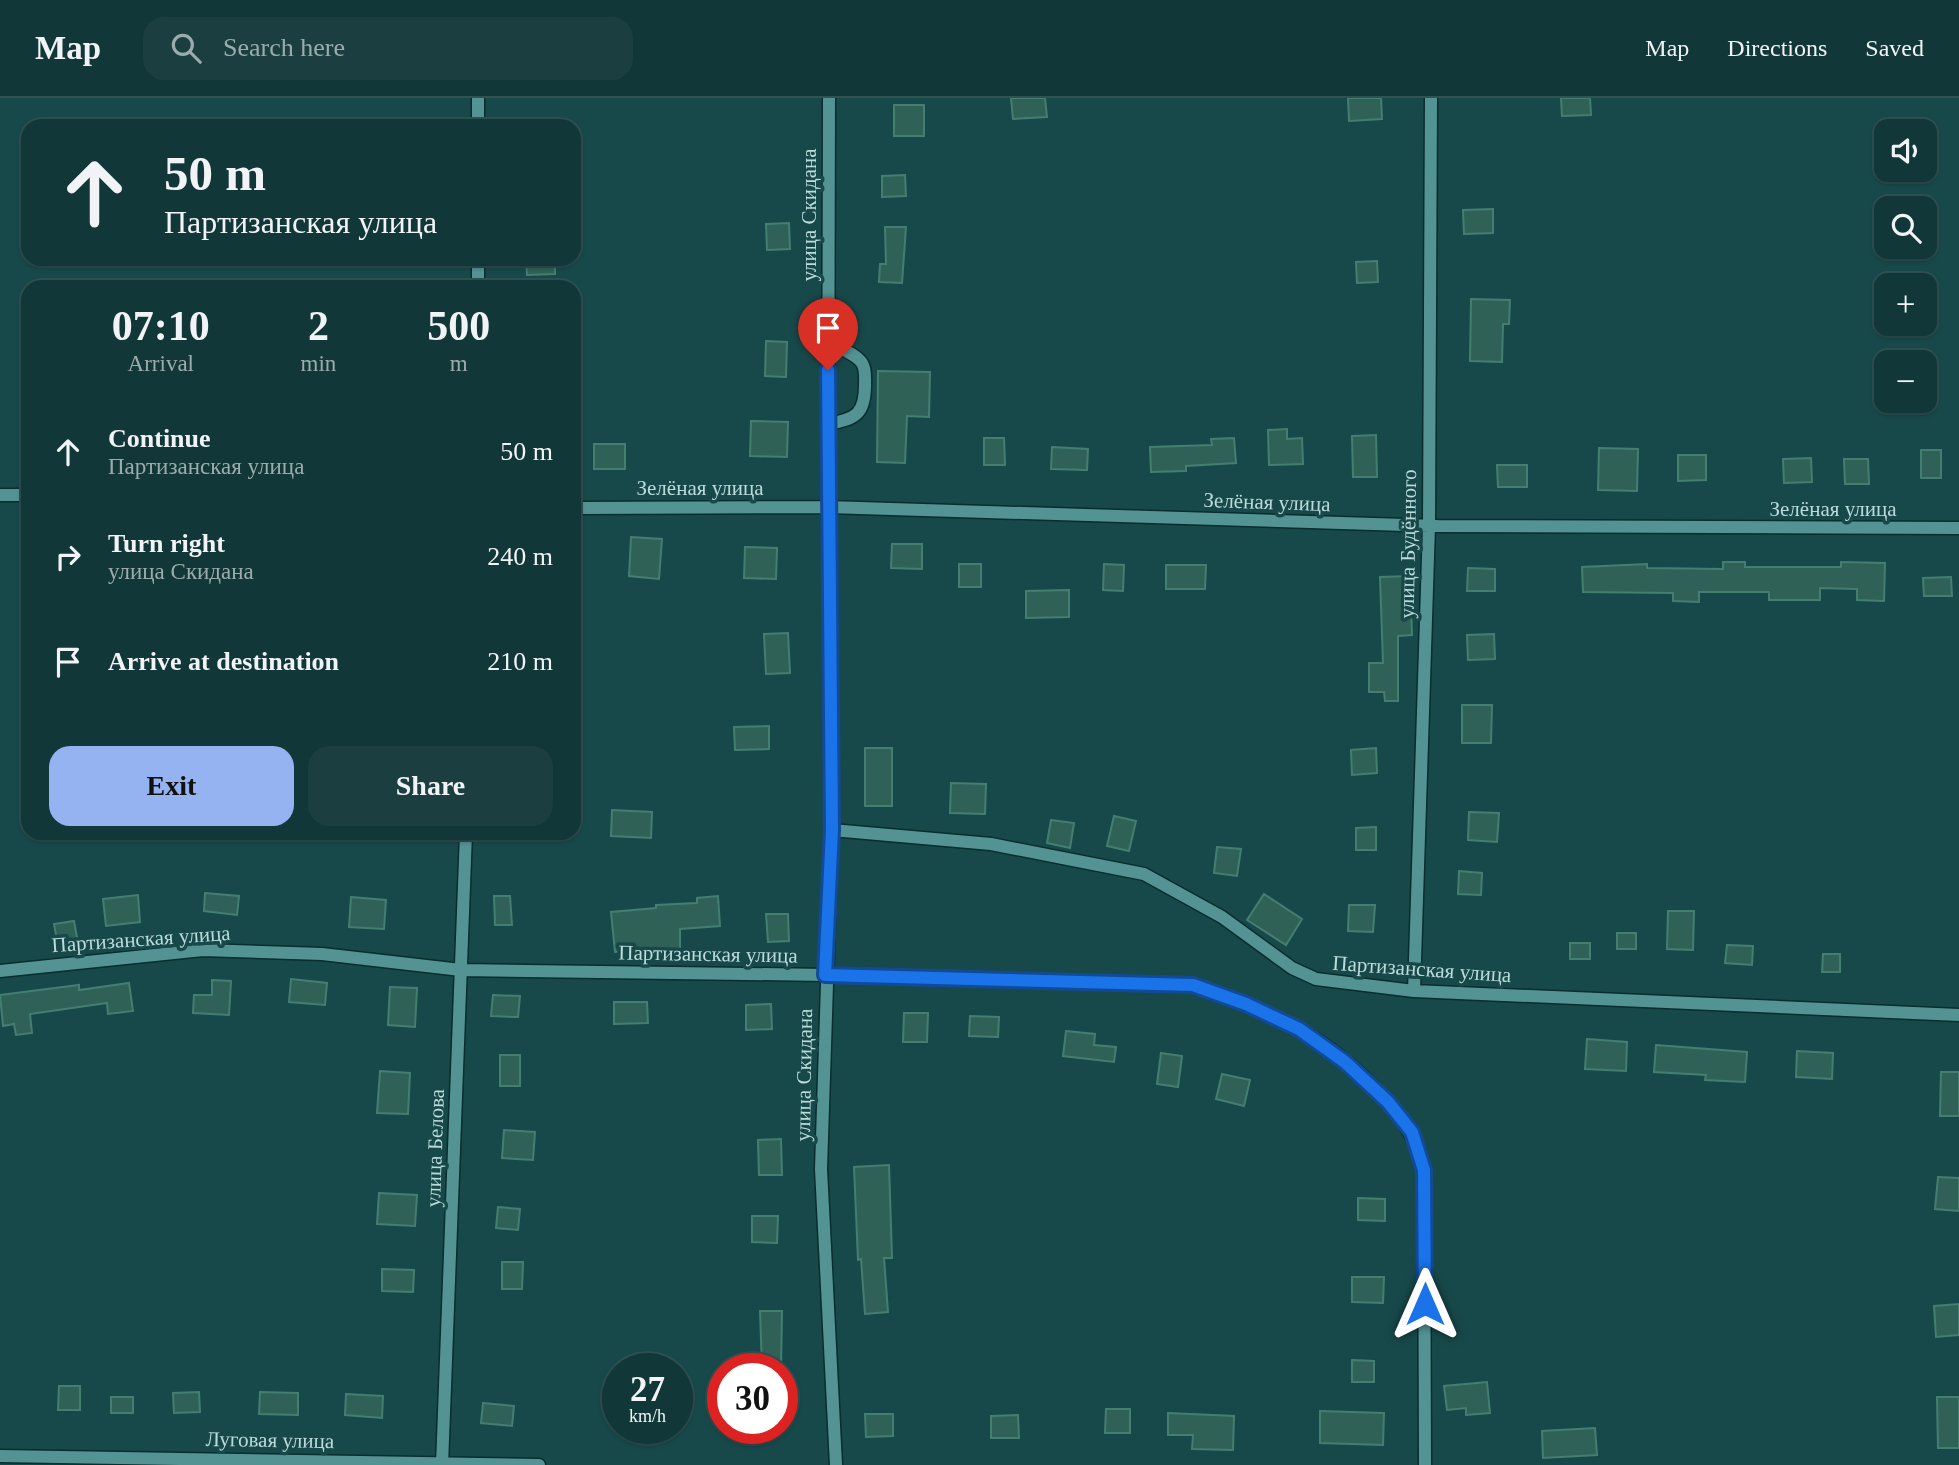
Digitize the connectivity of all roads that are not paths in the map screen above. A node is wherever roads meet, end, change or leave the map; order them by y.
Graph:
1 (478, 98) edge
2 (828, 98) edge
3 (1431, 98) edge
4 (478, 119) edge
5 (828, 343) junction
6 (828, 424) junction
7 (0, 495) edge
8 (21, 495) edge
9 (828, 507) junction
10 (581, 508) edge
11 (1429, 526) junction
12 (1959, 528) edge
13 (832, 830) junction
14 (466, 840) edge
15 (461, 970) junction
16 (0, 971) edge
17 (825, 975) junction
18 (1414, 991) junction
19 (1959, 1015) edge
20 (0, 1456) edge
21 (442, 1463) edge
22 (539, 1465) edge
23 (836, 1465) edge
24 (1425, 1465) edge

1 - 4 street
2 - 5 street, улица Скидана
3 - 11 street, улица Будённого
5 - 6 street, улица Скидана
5 - 6 street
6 - 9 street, улица Скидана
7 - 8 street
9 - 10 street, Зелёная улица
9 - 11 street, Зелёная улица
9 - 13 street, улица Скидана
11 - 12 street, Зелёная улица
11 - 18 street, улица Будённого
13 - 17 street, улица Скидана
13 - 18 street, Партизанская улица
14 - 15 street, улица Белова
15 - 16 street, Партизанская улица
15 - 17 street, Партизанская улица
15 - 21 street, улица Белова
17 - 23 street, улица Скидана
17 - 24 street, Партизанская улица
18 - 19 street, Партизанская улица
20 - 21 street, Луговая улица
21 - 22 street, Луговая улица

